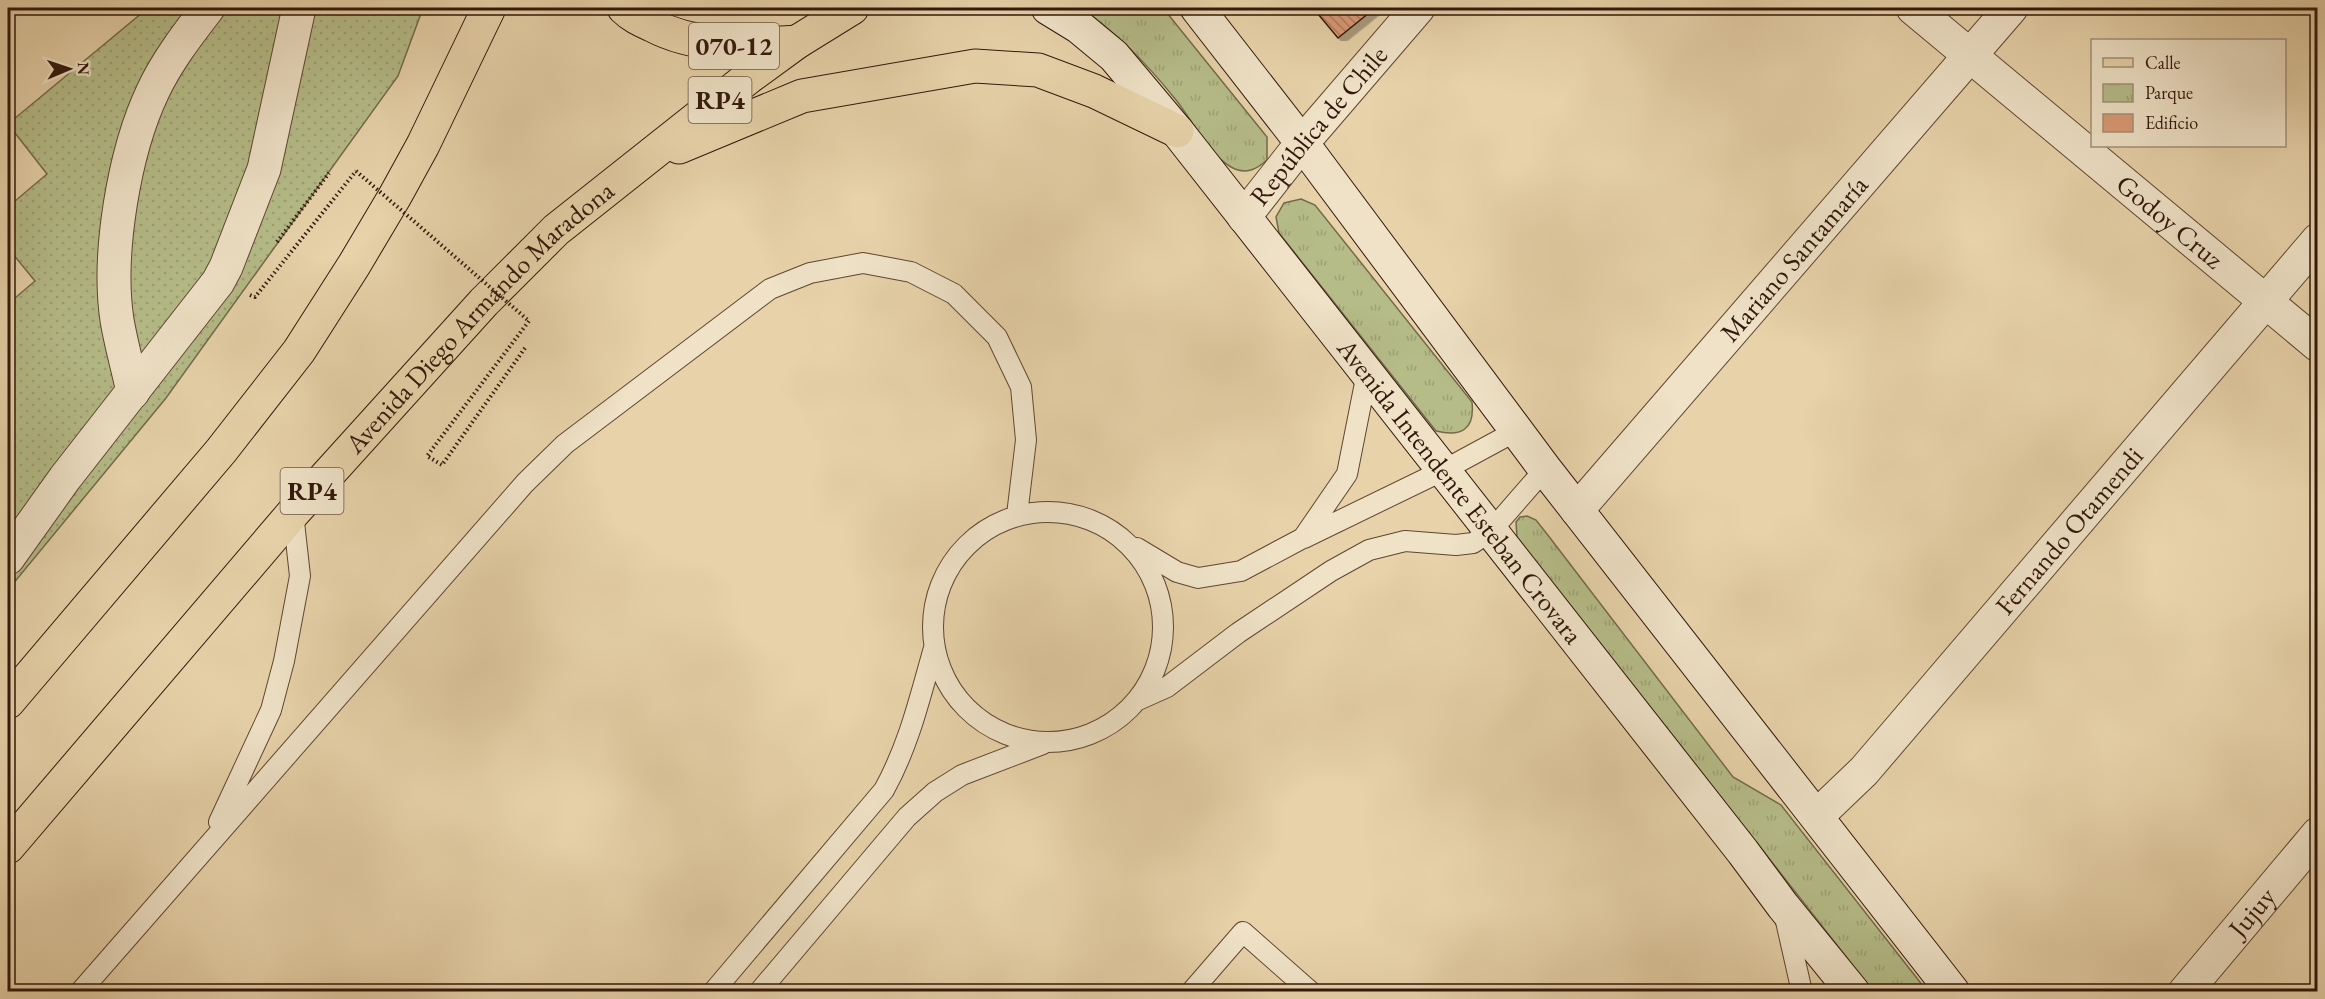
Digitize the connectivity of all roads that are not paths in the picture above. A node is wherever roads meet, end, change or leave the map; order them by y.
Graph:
1 (208, 8) edge
2 (299, 8) edge
3 (489, 8) edge
4 (624, 8) edge
5 (853, 8) edge
6 (1048, 8) edge
7 (1197, 8) edge
8 (1418, 8) edge
9 (1913, 8) edge
10 (2011, 8) edge
11 (671, 35) junction
12 (797, 42) junction
13 (1971, 56) junction
14 (749, 77) junction
15 (802, 96) junction
16 (1177, 131) junction
17 (1302, 143) junction
18 (644, 161) junction
19 (1244, 217) junction
20 (2318, 240) edge
21 (2266, 302) junction
22 (2318, 345) edge
23 (1367, 373) junction
24 (133, 392) junction
25 (1516, 430) junction
26 (1545, 469) junction
27 (1444, 470) junction
28 (1577, 510) junction
29 (293, 513) junction
30 (1017, 515) junction
31 (1491, 531) junction
32 (1303, 538) junction
33 (1126, 540) junction
34 (8, 558) edge
35 (934, 648) junction
36 (1138, 700) junction
37 (8, 702) edge
38 (1042, 744) junction
39 (1816, 816) junction
40 (2318, 834) edge
41 (207, 846) junction
42 (8, 847) edge
43 (1783, 906) junction
44 (80, 992) edge
45 (713, 992) edge
46 (759, 992) edge
47 (1191, 992) edge
48 (1311, 992) edge
49 (1802, 992) edge
50 (1853, 992) edge
51 (1953, 992) edge
52 (2185, 992) edge

1 - 24 street
2 - 24 street
3 - 37 main road
4 - 11 main road, 070-12
5 - 12 main road, RP4
6 - 16 street, Avenida Intendente Esteban Crovara
7 - 17 street
8 - 17 street, República de Chile
9 - 13 street, Godoy Cruz
10 - 13 street, Mariano Santamaría
11 - 12 main road, 070-12
11 - 14 main road
12 - 14 main road, Avenida Diego Armando Maradona / RP4
13 - 21 street, Godoy Cruz
13 - 28 street, Mariano Santamaría
14 - 15 main road
14 - 18 main road, Avenida Diego Armando Maradona / RP4
15 - 16 main road
15 - 18 main road
16 - 19 street, Avenida Intendente Esteban Crovara
17 - 19 street, República de Chile
17 - 25 street
18 - 29 main road, Avenida Diego Armando Maradona / RP4
19 - 23 street, Avenida Intendente Esteban Crovara
20 - 21 street, Fernando Otamendi
21 - 22 street, Godoy Cruz
21 - 39 street, Fernando Otamendi
23 - 27 street, Avenida Intendente Esteban Crovara
23 - 32 lane
24 - 34 street
25 - 26 street
25 - 27 lane
26 - 28 street
26 - 31 lane
27 - 31 street, Avenida Intendente Esteban Crovara
27 - 32 lane
28 - 39 street
29 - 41 lane
29 - 42 main road, Avenida Diego Armando Maradona / RP4
30 - 33 lane
30 - 35 lane
30 - 41 lane
31 - 36 lane
31 - 43 street, Avenida Intendente Esteban Crovara
32 - 33 lane
33 - 36 lane
35 - 38 lane
35 - 45 lane
36 - 38 lane
38 - 46 lane
39 - 51 street
40 - 52 street, Jujuy
41 - 44 lane
43 - 49 lane
43 - 50 street, Avenida Intendente Esteban Crovara
47 - 48 lane

